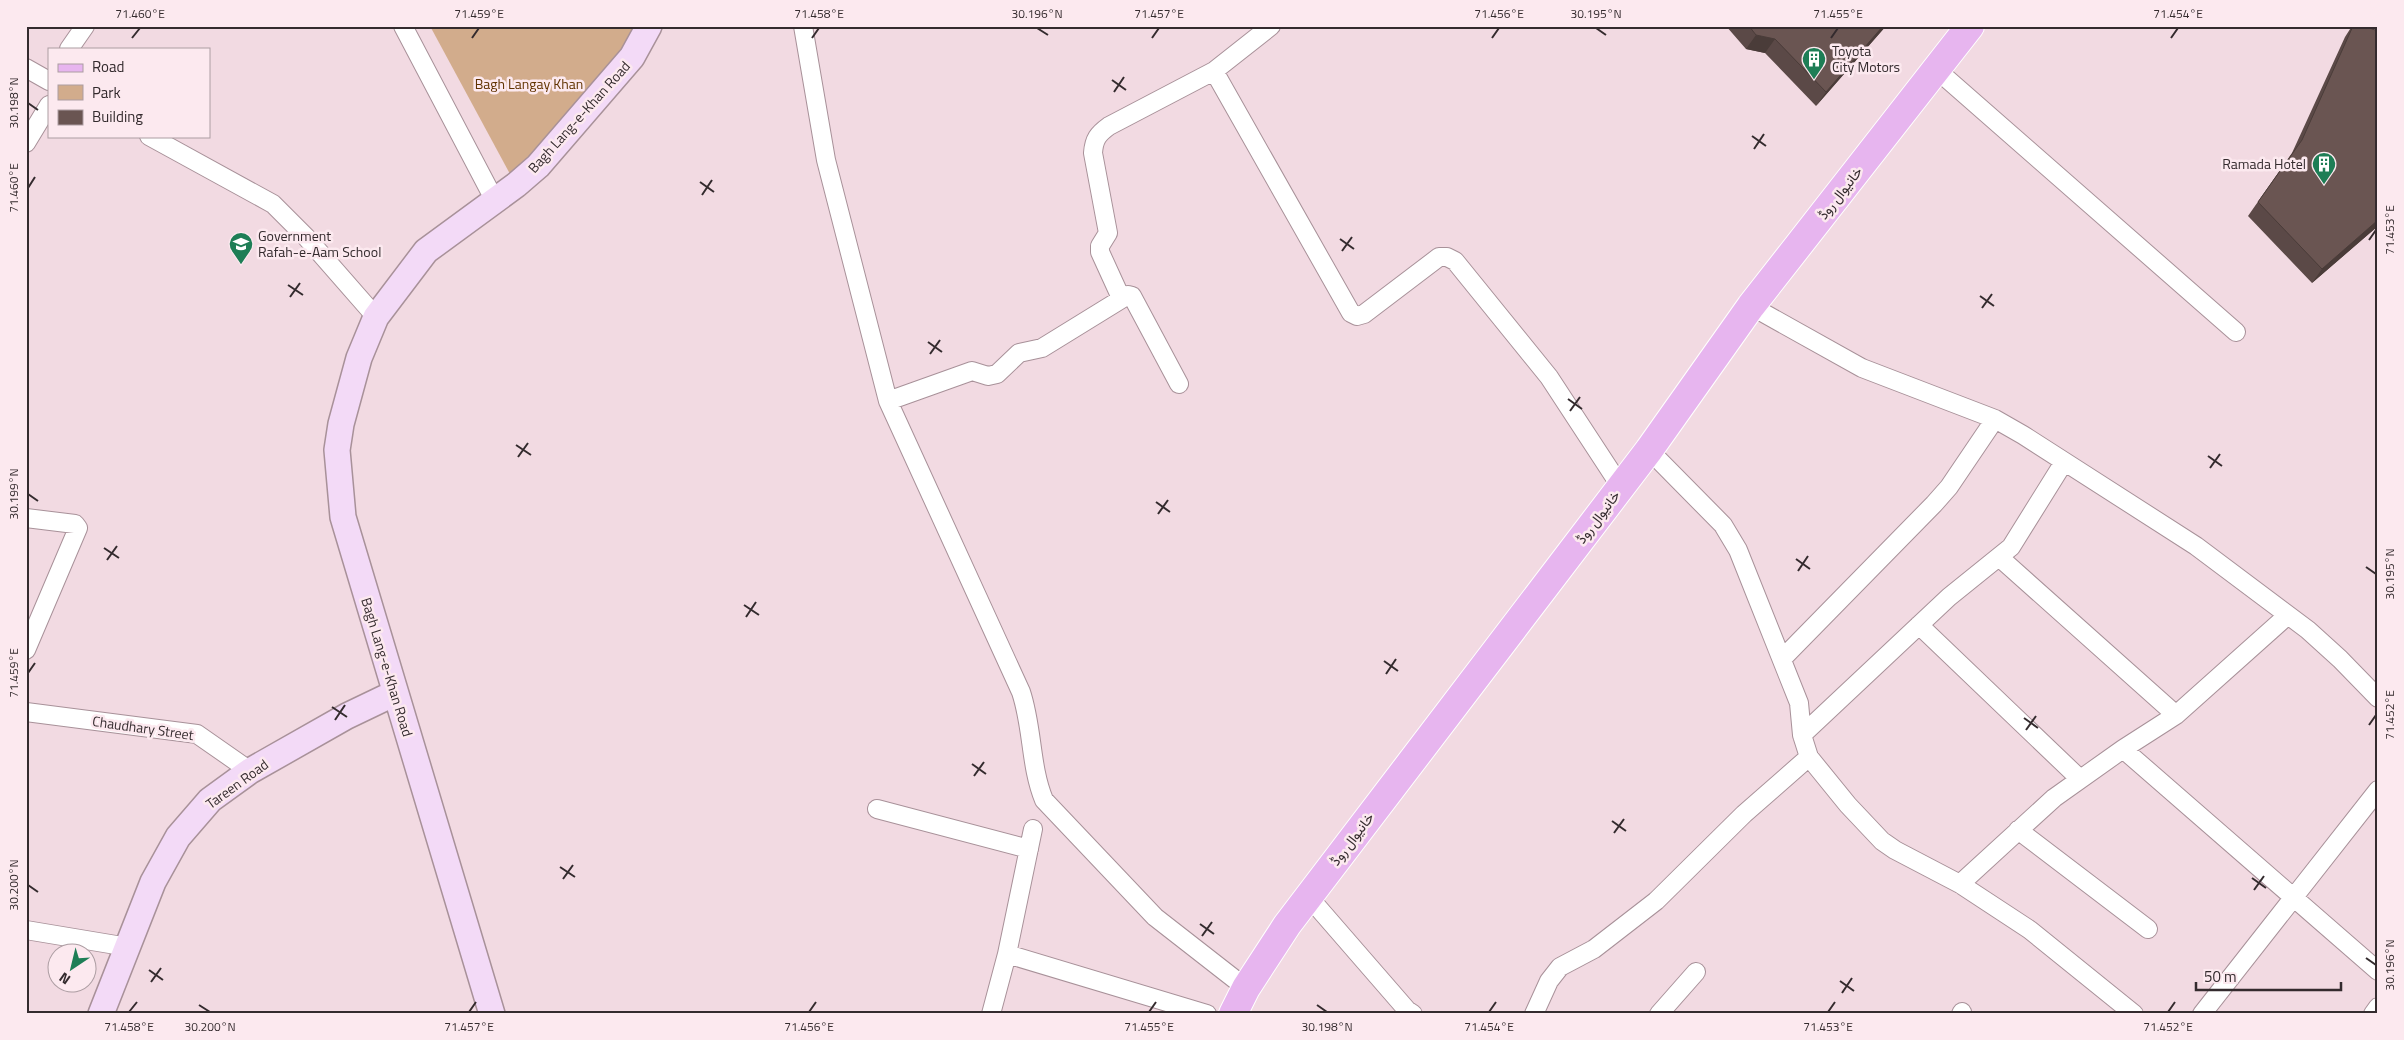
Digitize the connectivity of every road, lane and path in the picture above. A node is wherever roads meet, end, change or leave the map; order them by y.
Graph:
1 (85, 26) edge
2 (403, 26) edge
3 (649, 26) edge
4 (803, 26) edge
5 (1271, 26) edge
6 (1970, 26) edge
7 (70, 48) edge
8 (26, 68) edge
9 (1937, 70) junction
10 (1214, 71) junction
11 (48, 80) edge
12 (48, 107) edge
13 (153, 138) edge
14 (26, 143) edge
15 (495, 201) junction
16 (1122, 298) junction
17 (1751, 306) junction
18 (376, 317) junction
19 (2236, 332) dead end
20 (1179, 384) dead end
21 (888, 401) junction
22 (1995, 419) junction
23 (1649, 450) junction
24 (2064, 462) junction
25 (1621, 487) junction
26 (26, 518) edge
27 (1999, 557) junction
28 (2288, 615) junction
29 (1919, 625) junction
30 (26, 650) edge
31 (1782, 659) junction
32 (394, 693) junction
33 (2378, 698) edge
34 (26, 712) edge
35 (2176, 715) junction
36 (1802, 735) junction
37 (2123, 749) junction
38 (1809, 757) junction
39 (250, 771) junction
40 (2080, 779) junction
41 (2378, 790) edge
42 (877, 809) dead end
43 (1033, 829) dead end
44 (2018, 830) junction
45 (1029, 849) junction
46 (1960, 884) junction
47 (1308, 896) junction
48 (2292, 898) junction
49 (2148, 929) dead end
50 (26, 930) edge
51 (128, 946) junction
52 (1007, 954) junction
53 (2378, 970) edge
54 (1696, 972) dead end
55 (1246, 988) junction
56 (2378, 1007) edge
57 (101, 1014) edge
58 (492, 1014) edge
59 (991, 1014) edge
60 (1208, 1014) edge
61 (1233, 1014) edge
62 (1413, 1014) edge
63 (1534, 1014) edge
64 (1659, 1014) edge
65 (2134, 1014) edge
66 (2202, 1014) edge
67 (2373, 1014) edge

1 - 7 street
2 - 15 street
3 - 15 street, Bagh Lang-e-Khan Road
4 - 21 street
5 - 10 street
6 - 9 main road, خانیوال روڈ
8 - 11 street
9 - 17 main road, خانیوال روڈ
9 - 19 street
10 - 16 street
10 - 25 street
12 - 14 street
13 - 18 street
15 - 18 street, Bagh Lang-e-Khan Road
16 - 20 street
16 - 21 street
17 - 22 street
17 - 23 main road, خانیوال روڈ
18 - 32 street, Bagh Lang-e-Khan Road
21 - 55 street
22 - 24 street
22 - 31 street
23 - 25 main road, خانیوال روڈ
23 - 31 street
24 - 27 street
24 - 28 street
25 - 47 main road, خانیوال روڈ
26 - 30 street
27 - 29 street
27 - 35 street
28 - 33 street
28 - 35 street
29 - 36 street
29 - 40 street
31 - 36 street
32 - 39 street, Tareen Road
32 - 58 street, Bagh Lang-e-Khan Road
34 - 39 street, Chaudhary Street
35 - 37 street
36 - 38 street
37 - 40 street
37 - 48 street
38 - 46 street
38 - 63 street
39 - 51 street, Tareen Road
40 - 44 street
41 - 48 street
42 - 45 street
43 - 45 street
44 - 46 street
44 - 49 street
45 - 52 street
46 - 65 street
47 - 55 main road, خانیوال روڈ
47 - 62 street
48 - 53 street
48 - 66 street
50 - 51 street
51 - 57 street, Tareen Road
52 - 59 street
52 - 60 street
54 - 64 street
55 - 61 main road, خانیوال روڈ
56 - 67 street

